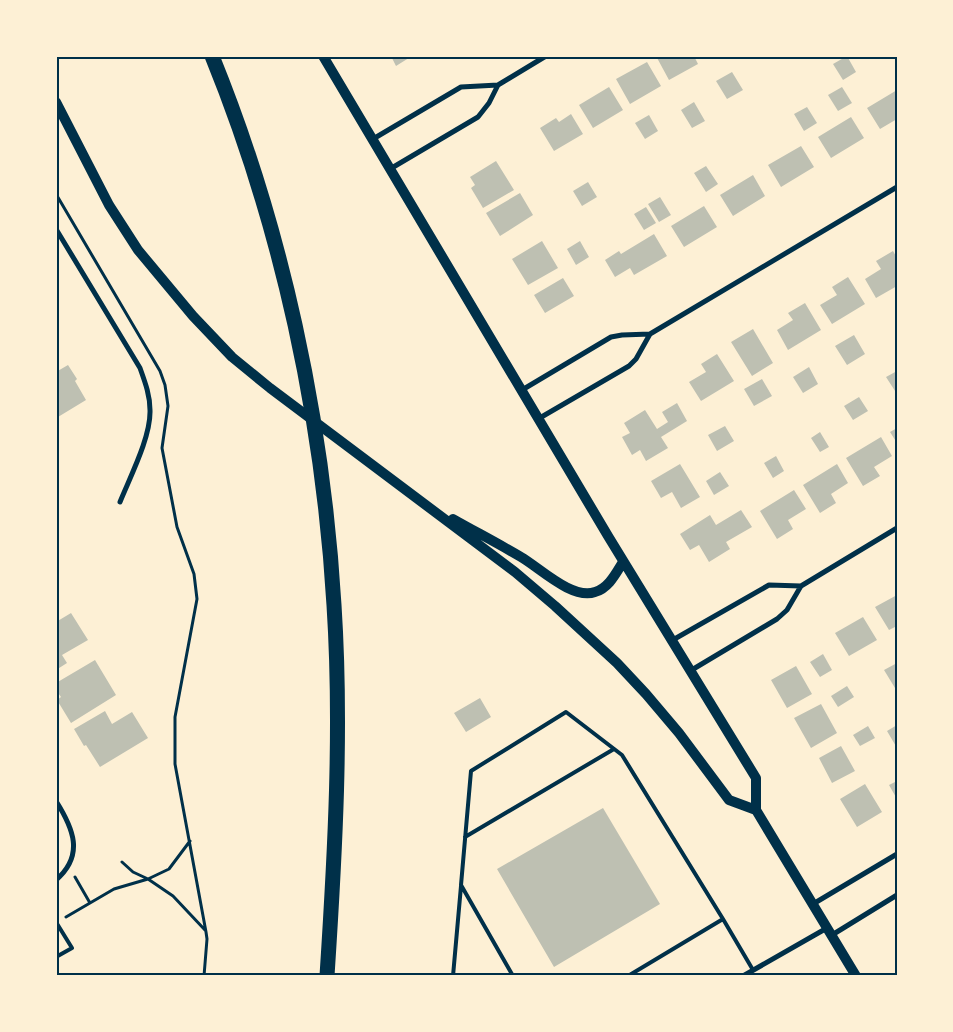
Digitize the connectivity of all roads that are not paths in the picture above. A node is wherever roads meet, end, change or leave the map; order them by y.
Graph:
1 (212, 56) edge
2 (323, 56) edge
3 (546, 56) edge
4 (498, 85) junction
5 (56, 102) edge
6 (372, 139) junction
7 (390, 169) junction
8 (897, 187) edge
9 (56, 229) edge
10 (650, 334) junction
11 (522, 390) junction
12 (538, 420) junction
13 (411, 495) junction
14 (120, 502) dead end
15 (897, 528) edge
16 (623, 562) junction
17 (801, 586) junction
18 (671, 641) junction
19 (690, 671) junction
20 (614, 749) junction
21 (56, 801) edge
22 (756, 810) junction
23 (465, 837) junction
24 (897, 854) edge
25 (56, 880) edge
26 (461, 885) junction
27 (897, 895) edge
28 (813, 904) junction
29 (723, 918) junction
30 (56, 922) edge
31 (829, 932) junction
32 (56, 957) edge
33 (753, 970) junction
34 (327, 976) edge
35 (453, 976) edge
36 (513, 976) edge
37 (628, 976) edge
38 (743, 976) edge
39 (856, 976) edge

1 - 34 highway
2 - 6 main road
3 - 4 street
4 - 6 street
4 - 7 street
5 - 13 main road
6 - 7 main road
7 - 11 main road
8 - 10 street
9 - 14 street
10 - 11 street
10 - 12 street
11 - 12 main road
12 - 16 main road
13 - 16 main road
13 - 22 main road
15 - 17 street
16 - 18 main road
17 - 18 street
17 - 19 street
18 - 19 main road
19 - 22 main road
20 - 23 lane
20 - 23 lane
20 - 29 lane
21 - 25 street
22 - 28 main road
23 - 26 lane
24 - 28 street
26 - 35 lane
26 - 36 lane
27 - 31 street
28 - 31 main road
29 - 33 lane
29 - 37 lane
30 - 32 lane
31 - 33 street
31 - 39 main road
33 - 38 street

